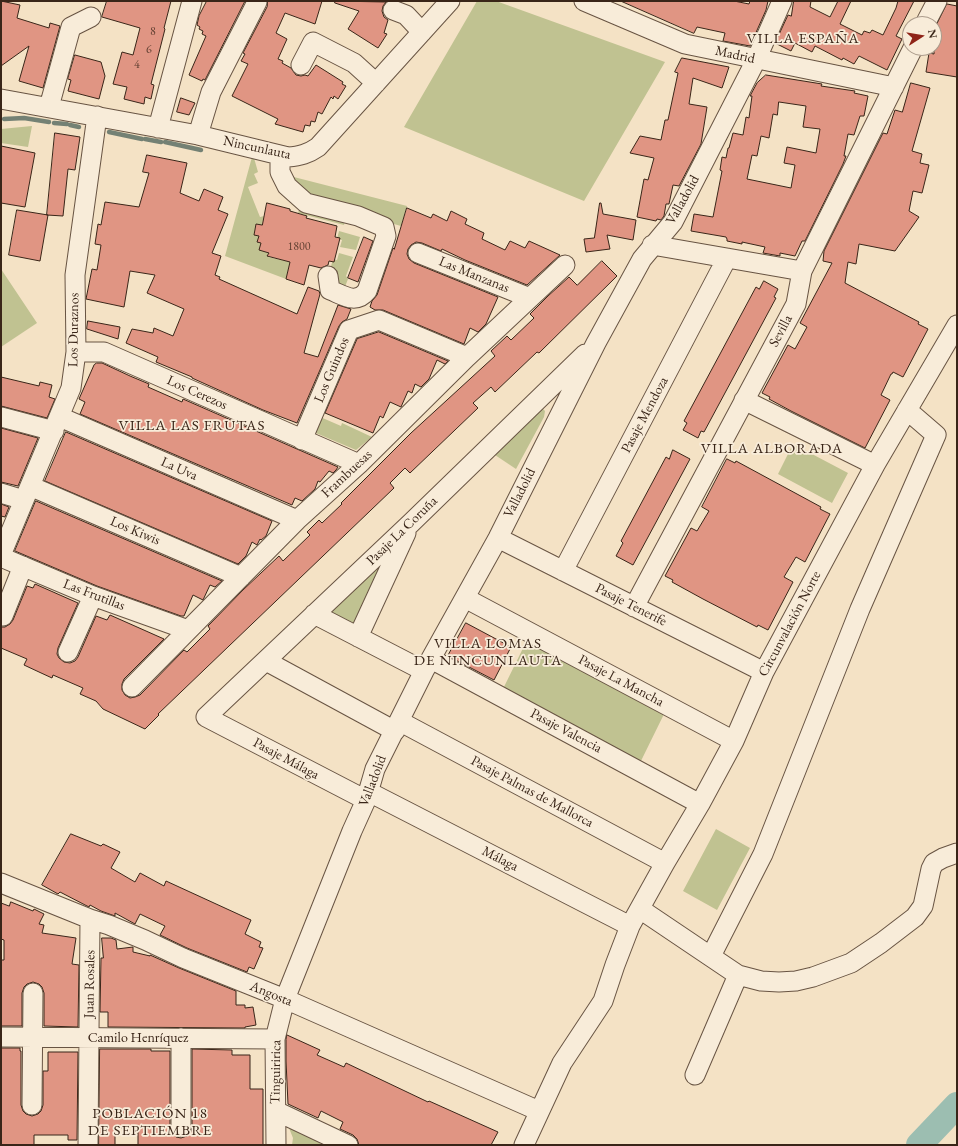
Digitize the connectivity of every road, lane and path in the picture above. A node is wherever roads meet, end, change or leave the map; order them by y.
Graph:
1 (192, 1) edge
2 (450, 1) edge
3 (584, 1) edge
4 (782, 1) edge
5 (937, 1) edge
6 (257, 2) dead end
7 (401, 9) edge
8 (929, 16) edge
9 (91, 17) dead end
10 (422, 32) junction
11 (909, 56) edge
12 (756, 60) junction
13 (301, 66) dead end
14 (376, 83) junction
15 (894, 87) junction
16 (1, 99) edge
17 (49, 107) junction
18 (97, 116) junction
19 (158, 128) junction
20 (198, 135) junction
21 (280, 155) junction
22 (652, 245) junction
23 (418, 253) dead end
24 (727, 258) junction
25 (565, 265) dead end
26 (802, 271) junction
27 (328, 276) dead end
28 (530, 298) junction
29 (957, 325) edge
30 (596, 343) junction
31 (76, 352) junction
32 (467, 357) junction
33 (744, 400) junction
34 (908, 410) junction
35 (1, 417) edge
36 (57, 424) junction
37 (302, 440) junction
38 (359, 464) junction
39 (875, 465) junction
40 (1, 493) edge
41 (27, 493) junction
42 (297, 520) junction
43 (411, 523) junction
44 (498, 538) junction
45 (1, 556) edge
46 (23, 566) junction
47 (563, 571) junction
48 (241, 577) junction
49 (93, 596) junction
50 (465, 598) junction
51 (634, 607) junction
52 (314, 614) junction
53 (3, 616) dead end
54 (188, 630) junction
55 (358, 637) junction
56 (68, 652) dead end
57 (266, 661) junction
58 (427, 665) junction
59 (764, 672) junction
60 (132, 687) dead end
61 (206, 717) joint
62 (397, 726) junction
63 (734, 741) junction
64 (368, 796) junction
65 (700, 804) junction
66 (957, 853) edge
67 (665, 863) junction
68 (1, 884) edge
69 (640, 909) junction
70 (90, 919) junction
71 (630, 926) junction
72 (711, 956) junction
73 (738, 975) junction
74 (33, 993) dead end
75 (285, 999) junction
76 (1, 1037) edge
77 (33, 1037) junction
78 (89, 1038) junction
79 (181, 1038) junction
80 (275, 1039) junction
81 (695, 1075) dead end
82 (32, 1105) dead end
83 (276, 1111) junction
84 (539, 1111) junction
85 (181, 1127) dead end
86 (88, 1145) edge
87 (276, 1145) edge
88 (348, 1145) edge
89 (524, 1145) edge

1 - 19 street
2 - 10 street, Nincunlauta
3 - 12 street, Madrid
4 - 12 street, Valladolid
5 - 8 street
6 - 20 street
7 - 10 street
9 - 17 street
10 - 14 street, Nincunlauta
11 - 15 street, Sevilla
12 - 15 street, Madrid
12 - 22 street, Valladolid
13 - 14 street
14 - 21 street, Nincunlauta
15 - 26 street, Sevilla
16 - 17 street, Nincunlauta
17 - 18 street, Nincunlauta
18 - 19 street, Nincunlauta
18 - 31 street, Los Duraznos
19 - 20 street, Nincunlauta
20 - 21 street, Nincunlauta
21 - 27 street
22 - 24 street
22 - 30 street, Valladolid
23 - 28 street, Las Manzanas
24 - 26 street
24 - 47 street, Pasaje Mendoza
25 - 28 street, Frambuesas
26 - 33 street, Sevilla
28 - 32 street, Frambuesas
29 - 34 street, Circunvalación Norte
30 - 43 street, Pasaje La Coruña
30 - 44 street, Valladolid
31 - 36 street, Los Duraznos
31 - 37 street, Los Cerezos
32 - 37 street, Los Guindos
32 - 38 street, Frambuesas
33 - 39 street
33 - 51 street, Sevilla
34 - 39 street, Circunvalación Norte
34 - 72 street
35 - 36 street, La Uva
36 - 41 street, Los Duraznos
36 - 42 street, La Uva
37 - 38 street, Los Cerezos
38 - 42 street, Frambuesas
39 - 59 street, Circunvalación Norte
40 - 41 street, Los Kiwis
41 - 45 street, Los Duraznos
41 - 48 street, Los Kiwis
42 - 48 street, Frambuesas
43 - 52 street, Pasaje La Coruña
43 - 55 street
44 - 47 street, Pasaje Tenerife
44 - 50 street, Valladolid
45 - 46 street, Las Frutillas
46 - 49 street, Las Frutillas
46 - 53 street
47 - 51 street, Pasaje Tenerife
48 - 54 street, Frambuesas
49 - 54 street, Las Frutillas
49 - 56 street
50 - 58 street, Valladolid
50 - 63 street, Pasaje La Mancha
51 - 59 street, Pasaje Tenerife
52 - 55 street, Pasaje Valencia
52 - 57 street, Pasaje La Coruña
54 - 60 street, Frambuesas
55 - 58 street, Pasaje Valencia
57 - 61 street, Pasaje La Coruña
57 - 62 street, Pasaje Palmas de Mallorca
58 - 62 street, Valladolid
58 - 65 street, Pasaje Valencia
59 - 63 street, Circunvalación Norte
61 - 64 street, Pasaje Málaga
62 - 64 street, Valladolid
62 - 67 street, Pasaje Palmas de Mallorca
63 - 65 street, Circunvalación Norte
64 - 71 street, Málaga
64 - 75 street, Valladolid
65 - 67 street, Circunvalación Norte
66 - 73 street
67 - 69 street, Circunvalación Norte
68 - 70 street, Angosta
69 - 71 street, Circunvalación Norte
69 - 72 street
70 - 75 street, Angosta
70 - 78 street, Juan Rosales
71 - 84 street, Circunvalación Norte
72 - 73 street
73 - 81 street
74 - 77 street
75 - 80 street, Tinguiririca
75 - 84 street, Angosta
76 - 77 street, Camilo Henríquez
77 - 78 street, Camilo Henríquez
77 - 82 street
78 - 79 street, Camilo Henríquez
78 - 86 street, Juan Rosales
79 - 80 street, Camilo Henríquez
79 - 85 street
80 - 83 street, Tinguiririca
83 - 87 street, Tinguiririca
83 - 88 street
84 - 89 street, Circunvalación Norte

